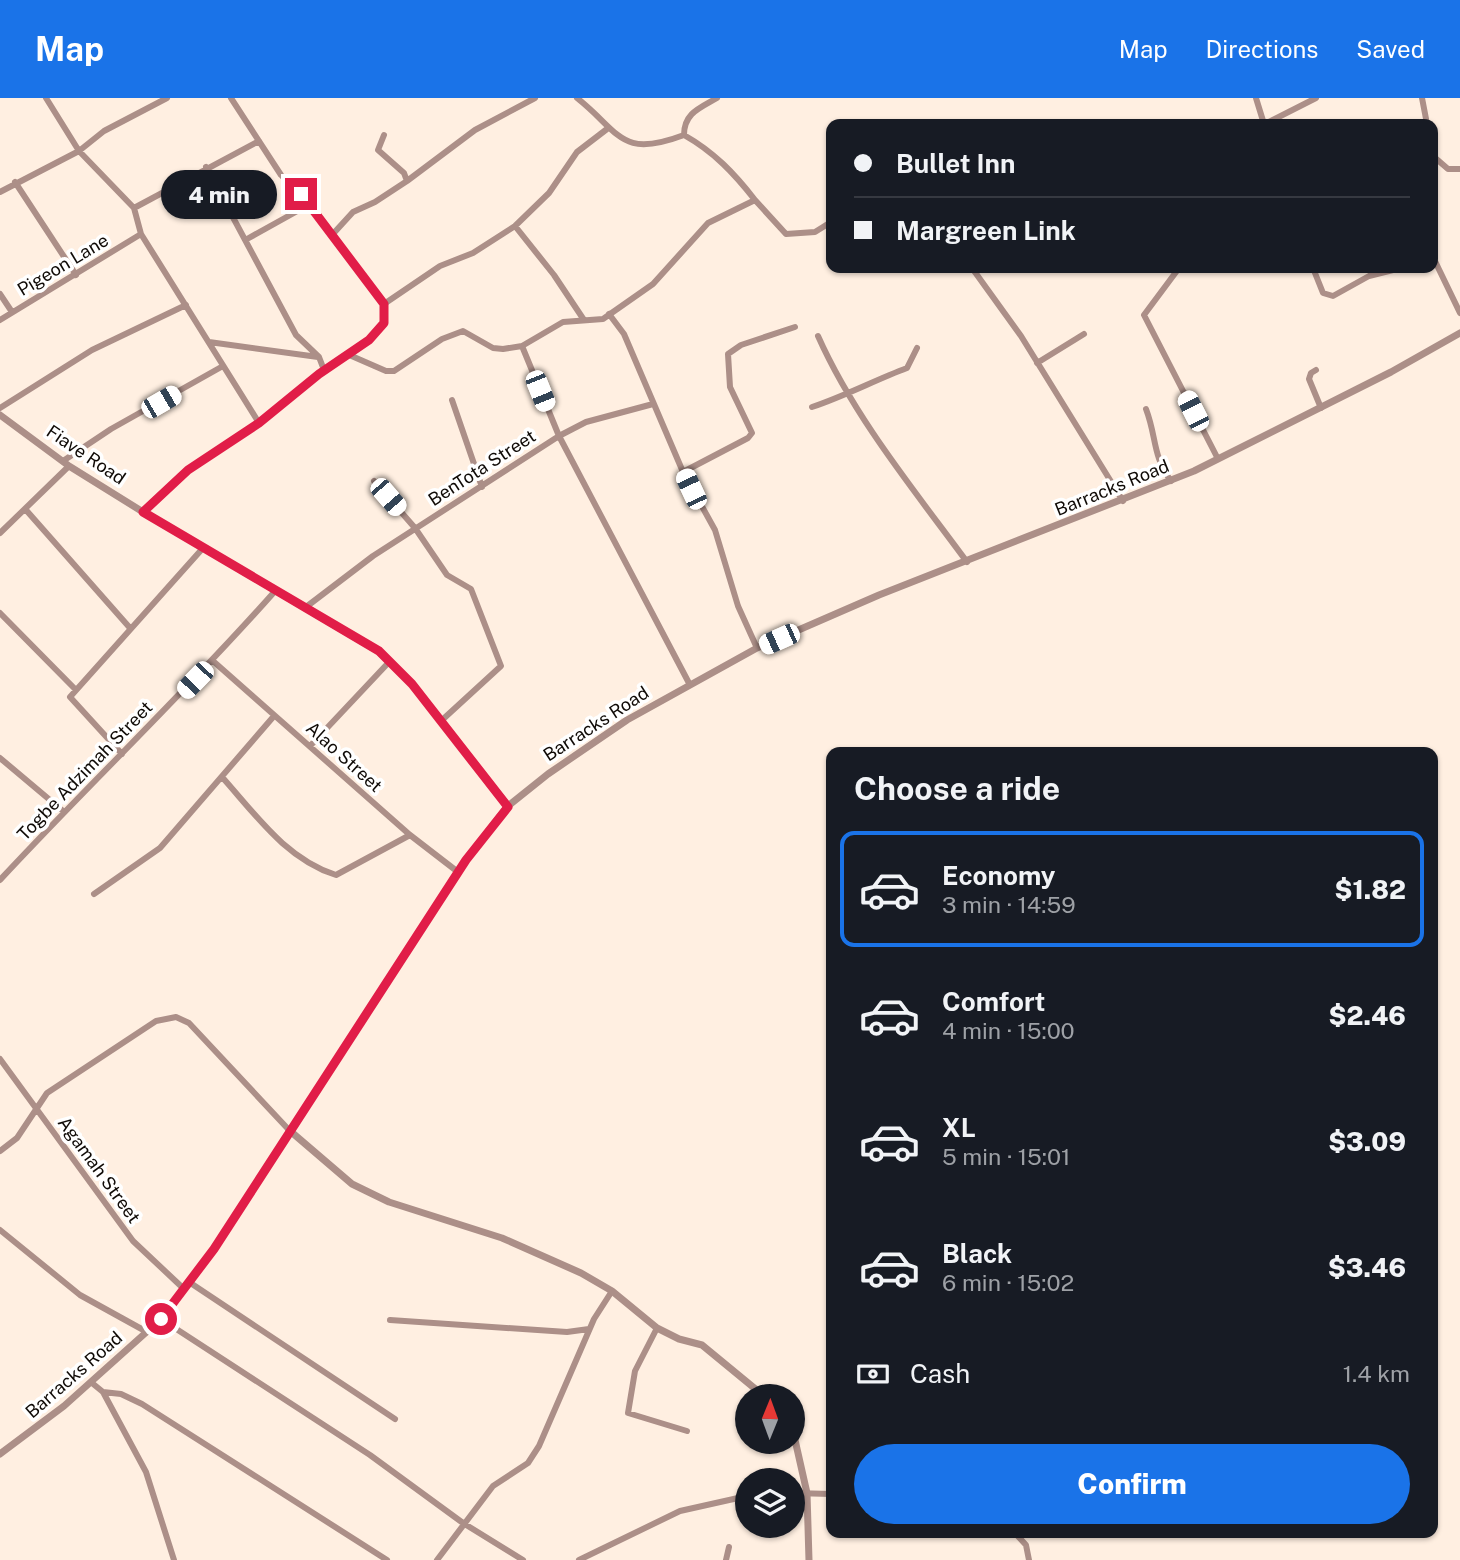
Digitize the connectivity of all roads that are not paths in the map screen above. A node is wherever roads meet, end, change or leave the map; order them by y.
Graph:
1 (46, 98) edge
2 (167, 98) edge
3 (231, 98) edge
4 (535, 98) edge
5 (577, 98) edge
6 (593, 98) edge
7 (717, 98) edge
8 (1256, 98) edge
9 (1316, 98) edge
10 (1422, 98) edge
11 (585, 105) junction
12 (1263, 119) edge
13 (1275, 119) edge
14 (1426, 119) edge
15 (607, 129) junction
16 (384, 135) dead end
17 (684, 135) junction
18 (259, 141) junction
19 (79, 151) junction
20 (1438, 161) edge
21 (206, 167) junction
22 (1460, 169) edge
23 (407, 181) junction
24 (15, 182) junction
25 (0, 192) edge
26 (755, 200) junction
27 (310, 204) junction
28 (134, 208) junction
29 (826, 225) edge
30 (516, 226) junction
31 (141, 234) junction
32 (332, 234) junction
33 (247, 239) junction
34 (1438, 267) edge
35 (975, 273) edge
36 (1175, 273) edge
37 (1315, 273) edge
38 (1381, 273) edge
39 (76, 275) junction
40 (0, 294) edge
41 (384, 304) junction
42 (186, 305) junction
43 (12, 312) junction
44 (1460, 313) edge
45 (609, 314) junction
46 (0, 320) edge
47 (584, 320) junction
48 (795, 327) dead end
49 (1460, 333) edge
50 (1084, 334) dead end
51 (817, 336) dead end
52 (209, 342) junction
53 (522, 346) junction
54 (917, 348) dead end
55 (347, 354) junction
56 (319, 357) junction
57 (1037, 363) junction
58 (223, 366) junction
59 (324, 370) junction
60 (1316, 370) dead end
61 (849, 395) junction
62 (452, 400) dead end
63 (653, 404) junction
64 (812, 407) dead end
65 (0, 408) edge
66 (1321, 408) junction
67 (1146, 409) dead end
68 (0, 415) edge
69 (259, 423) junction
70 (559, 436) junction
71 (1218, 459) junction
72 (66, 463) junction
73 (683, 472) junction
74 (374, 481) dead end
75 (1171, 481) junction
76 (482, 487) junction
77 (1123, 502) junction
78 (26, 510) junction
79 (143, 512) junction
80 (415, 528) junction
81 (0, 533) edge
82 (203, 548) junction
83 (967, 562) junction
84 (276, 590) junction
85 (306, 607) junction
86 (0, 613) edge
87 (130, 628) junction
88 (757, 648) junction
89 (213, 661) junction
90 (390, 661) junction
91 (690, 685) junction
92 (76, 690) junction
93 (274, 716) junction
94 (441, 721) junction
95 (312, 745) junction
96 (122, 754) junction
97 (1, 762) edge
98 (222, 777) junction
99 (508, 807) junction
100 (64, 811) junction
101 (410, 835) junction
102 (458, 872) junction
103 (0, 880) edge
104 (94, 894) dead end
105 (0, 1059) edge
106 (38, 1111) junction
107 (289, 1130) junction
108 (0, 1151) edge
109 (0, 1230) edge
110 (187, 1285) junction
111 (612, 1291) junction
112 (161, 1319) junction
113 (390, 1320) dead end
114 (657, 1328) junction
115 (589, 1329) junction
116 (147, 1332) junction
117 (92, 1383) junction
118 (749, 1384) edge
119 (103, 1392) junction
120 (395, 1419) dead end
121 (687, 1431) dead end
122 (0, 1454) edge
123 (798, 1454) edge
124 (807, 1493) junction
125 (826, 1494) edge
126 (735, 1499) edge
127 (463, 1523) junction
128 (1019, 1538) edge
129 (729, 1547) dead end
130 (174, 1560) edge
131 (387, 1560) edge
132 (438, 1560) edge
133 (523, 1560) edge
134 (579, 1560) edge
135 (726, 1560) edge
136 (809, 1560) edge
137 (1029, 1560) edge

1 - 19 street
2 - 19 street
3 - 18 street
4 - 23 street
5 - 11 street
6 - 11 street
7 - 17 street
8 - 12 street
9 - 13 street
10 - 14 street
11 - 15 street
15 - 17 street
15 - 30 street
16 - 23 street
17 - 26 street
18 - 21 street
18 - 27 street
19 - 24 street
19 - 28 street
20 - 22 street
21 - 28 street
21 - 33 street
23 - 32 street
24 - 25 street
24 - 39 street
26 - 29 street
26 - 45 street
27 - 32 street
27 - 33 street
28 - 31 street
30 - 41 street
30 - 47 street
31 - 39 street, Pigeon Lane
31 - 42 street
32 - 41 street
33 - 56 street
34 - 44 street
35 - 57 street
36 - 71 street
37 - 38 street
39 - 43 street, Pigeon Lane
40 - 43 street
41 - 55 street
42 - 52 street
42 - 65 street
43 - 46 street, Pigeon Lane
45 - 47 street
45 - 63 street
47 - 53 street
48 - 73 street
49 - 66 street, Barracks Road
50 - 57 street
51 - 61 street
52 - 56 street
52 - 58 street
53 - 55 street
53 - 70 street
54 - 61 street
55 - 59 street
56 - 59 street
57 - 77 street
58 - 69 street
58 - 72 street
59 - 69 street
60 - 66 street
61 - 64 street
61 - 83 street
62 - 76 street
63 - 70 street, BenTota Street
63 - 73 street
66 - 71 street, Barracks Road
67 - 75 street
68 - 72 street, Fiave Road
69 - 79 street
70 - 76 street, BenTota Street
70 - 91 street
71 - 75 street, Barracks Road
72 - 78 street
72 - 79 street, Fiave Road
73 - 88 street
74 - 80 street
75 - 77 street, Barracks Road
76 - 80 street, BenTota Street
77 - 83 street, Barracks Road
78 - 81 street
78 - 87 street
79 - 82 street, Fiave Road
80 - 85 street, BenTota Street
80 - 94 street
82 - 84 street, Fiave Road
82 - 87 street
83 - 88 street, Barracks Road
84 - 85 street, Fiave Road
84 - 89 street, Togbe Adzimah Street
85 - 90 street, Fiave Road
86 - 92 street
87 - 92 street
88 - 91 street, Barracks Road
89 - 93 street, Alao Street
89 - 96 street, Togbe Adzimah Street
90 - 94 street, Fiave Road
90 - 95 street
91 - 99 street, Barracks Road
92 - 96 street
93 - 95 street, Alao Street
93 - 98 street
94 - 99 street, Fiave Road
95 - 101 street, Alao Street
96 - 100 street, Togbe Adzimah Street
97 - 100 street
98 - 101 street
98 - 104 street
99 - 102 street, Barracks Road
100 - 103 street, Togbe Adzimah Street
101 - 102 street, Alao Street
102 - 107 street, Barracks Road
105 - 106 street, Agamah Street
106 - 107 street
106 - 108 street
106 - 110 street, Agamah Street
107 - 110 street, Barracks Road
107 - 111 street
109 - 116 street
110 - 112 street, Barracks Road
110 - 120 street, Agamah Street
111 - 114 street
111 - 115 street
112 - 116 street, Barracks Road
112 - 127 street
113 - 115 street
114 - 118 street
114 - 121 street
115 - 127 street
116 - 117 street, Barracks Road
117 - 119 street
117 - 122 street, Barracks Road
119 - 130 street
119 - 131 street
123 - 124 street
124 - 125 street
124 - 136 street
126 - 134 street
127 - 132 street
127 - 133 street
128 - 137 street
129 - 135 street

